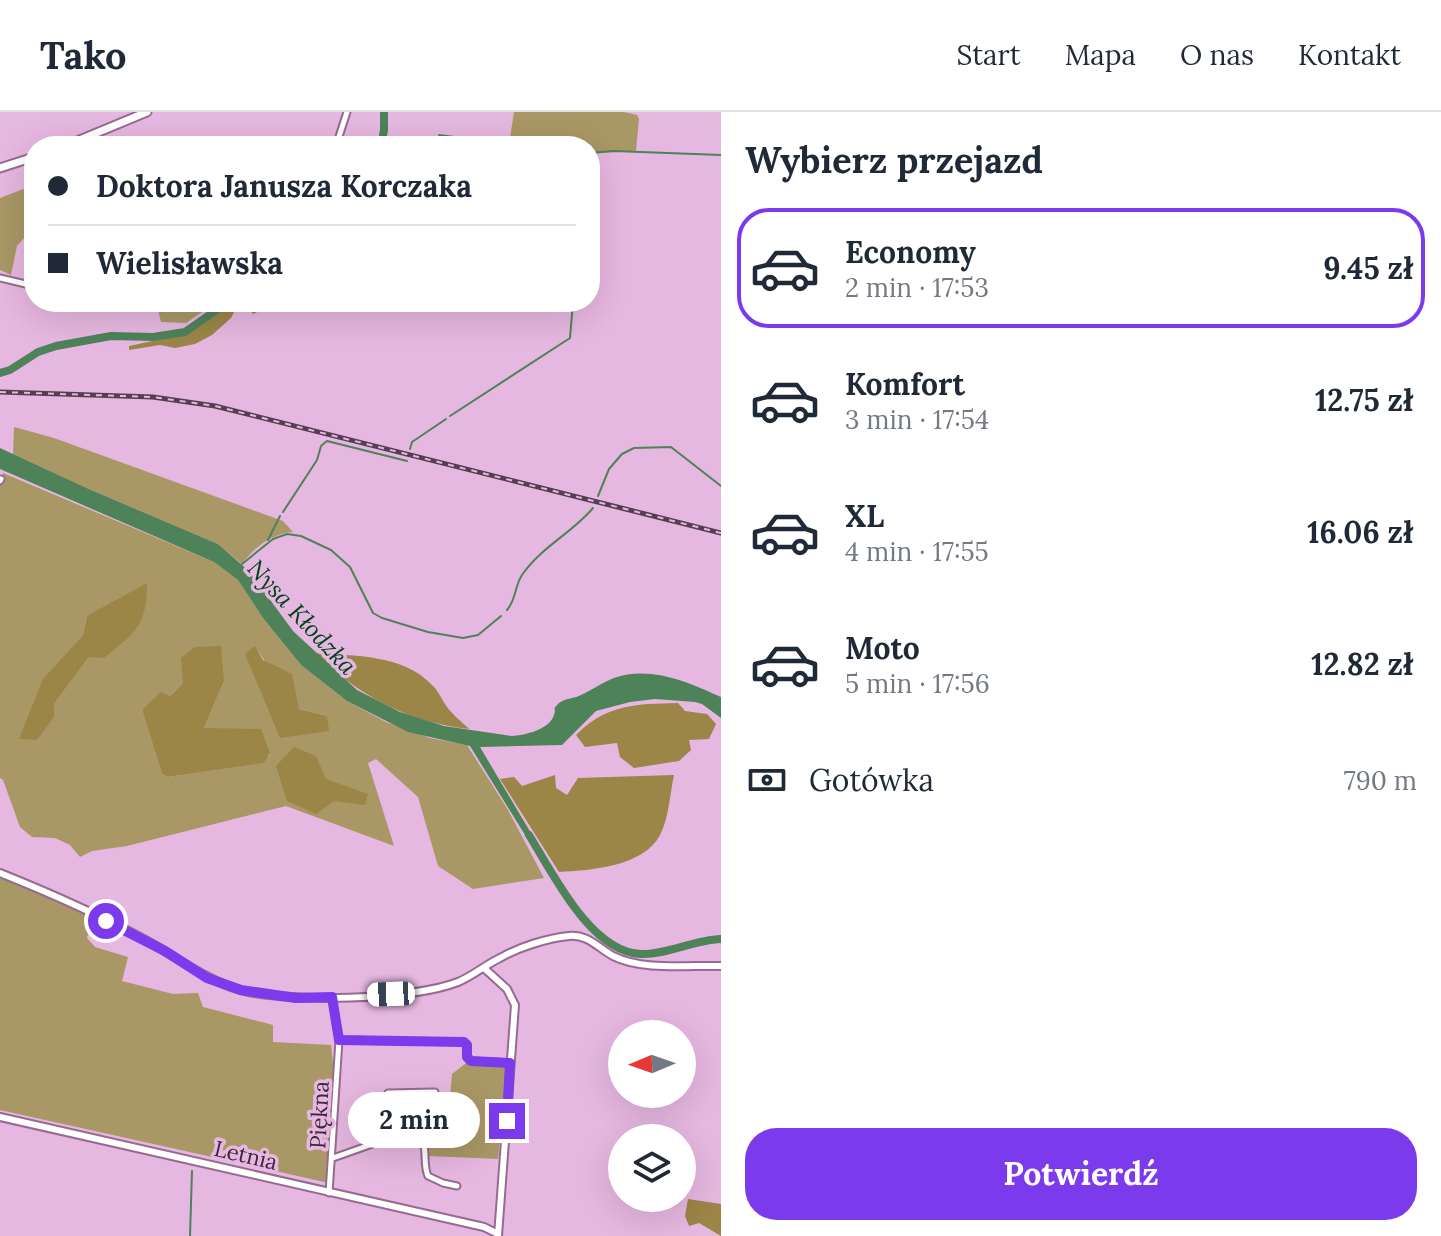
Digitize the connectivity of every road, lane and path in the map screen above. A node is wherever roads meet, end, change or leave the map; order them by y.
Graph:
1 (147, 112) edge
2 (347, 112) edge
3 (89, 136) edge
4 (339, 136) edge
5 (24, 160) edge
6 (0, 168) edge
7 (0, 278) edge
8 (24, 284) edge
9 (0, 873) edge
10 (721, 966) edge
11 (484, 968) junction
12 (332, 997) junction
13 (339, 1040) junction
14 (510, 1063) junction
15 (435, 1092) dead end
16 (0, 1117) edge
17 (381, 1141) junction
18 (333, 1158) junction
19 (457, 1186) dead end
20 (329, 1193) junction
21 (499, 1222) junction
22 (484, 1227) junction
23 (498, 1235) edge

1 - 3 main road
2 - 4 street
5 - 6 main road
7 - 8 street
9 - 12 street
10 - 11 street
11 - 12 street
11 - 14 street
12 - 13 street, Piękna
13 - 14 street
13 - 18 street, Piękna
14 - 21 street
15 - 17 street
16 - 20 street, Letnia
17 - 18 street
17 - 19 street
18 - 20 street, Piękna
20 - 22 street, Letnia
21 - 22 street
21 - 23 street
22 - 23 street, Letnia

